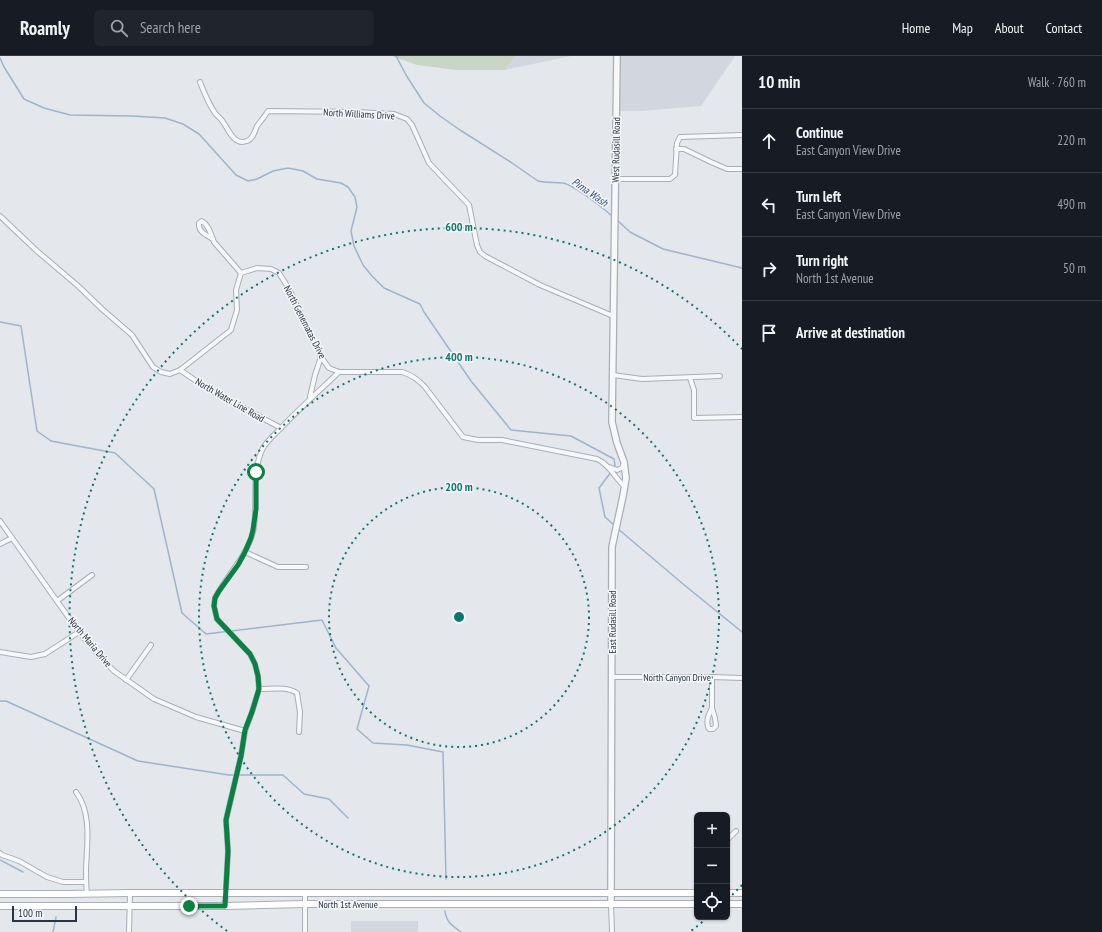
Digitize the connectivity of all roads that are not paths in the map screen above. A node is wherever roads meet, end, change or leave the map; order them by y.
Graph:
1 (617, 56) edge
2 (200, 82) dead end
3 (742, 135) edge
4 (676, 149) junction
5 (742, 169) edge
6 (616, 179) junction
7 (0, 216) edge
8 (213, 239) junction
9 (241, 272) junction
10 (613, 316) junction
11 (321, 357) junction
12 (180, 370) junction
13 (339, 372) junction
14 (613, 375) junction
15 (720, 376) dead end
16 (690, 378) junction
17 (310, 398) junction
18 (742, 418) edge
19 (281, 428) junction
20 (624, 462) junction
21 (606, 465) junction
22 (625, 486) junction
23 (0, 521) edge
24 (12, 538) junction
25 (0, 544) edge
26 (245, 552) junction
27 (306, 567) dead end
28 (92, 575) dead end
29 (57, 601) junction
30 (79, 632) junction
31 (151, 645) dead end
32 (0, 652) edge
33 (612, 677) junction
34 (712, 677) junction
35 (742, 678) edge
36 (126, 680) junction
37 (259, 689) junction
38 (712, 708) dead end
39 (245, 730) junction
40 (299, 732) dead end
41 (76, 792) dead end
42 (736, 831) dead end
43 (730, 837) edge
44 (0, 853) edge
45 (86, 882) junction
46 (130, 893) junction
47 (305, 893) junction
48 (612, 893) junction
49 (694, 893) edge
50 (730, 893) edge
51 (742, 893) edge
52 (0, 894) edge
53 (87, 894) junction
54 (225, 894) junction
55 (611, 903) junction
56 (305, 904) junction
57 (694, 904) edge
58 (730, 904) edge
59 (742, 904) edge
60 (0, 906) edge
61 (130, 906) junction
62 (225, 906) junction
63 (129, 932) edge
64 (305, 932) edge
65 (612, 932) edge

1 - 6 street, West Rudasill Road
2 - 10 street, North Williams Drive
3 - 4 street
4 - 5 street
4 - 6 street
6 - 10 street, West Rudasill Road
7 - 12 street
8 - 8 street
8 - 9 street
9 - 11 street, North Genematas Drive
9 - 12 street
10 - 14 street, East Rudasill Road
11 - 13 street, North Genematas Drive
11 - 17 street
12 - 19 street, North Water Line Road
13 - 17 street
13 - 21 street
14 - 16 street
14 - 20 street, East Rudasill Road
15 - 16 street
16 - 18 street
17 - 19 street
19 - 26 street
20 - 21 street
20 - 22 street, East Rudasill Road
21 - 22 street
22 - 33 street, East Rudasill Road
23 - 24 street, North Maria Drive
24 - 25 street
24 - 29 street, North Maria Drive
26 - 27 street
26 - 37 street
28 - 29 street
29 - 30 street, North Maria Drive
30 - 32 street
30 - 36 street, North Maria Drive
31 - 36 street
33 - 34 street, North Canyon Drive
33 - 48 street, East Rudasill Road
34 - 35 street, North Canyon Drive
34 - 38 street
36 - 39 street, North Maria Drive
37 - 39 street
37 - 40 street
39 - 54 street
41 - 45 street
42 - 43 street
44 - 45 street
45 - 53 street
46 - 53 main road, North 1st Avenue
46 - 54 main road, North 1st Avenue
46 - 61 street
47 - 48 main road, North 1st Avenue
47 - 54 main road, North 1st Avenue
47 - 56 street
48 - 49 main road, North 1st Avenue
48 - 55 street, East Rudasill Road
50 - 51 main road
52 - 53 main road, North 1st Avenue
54 - 62 street
55 - 56 main road, North 1st Avenue
55 - 57 main road, North 1st Avenue
55 - 65 street, East Rudasill Road
56 - 62 main road, North 1st Avenue
56 - 64 street
58 - 59 main road
60 - 61 main road, North 1st Avenue
61 - 62 main road, North 1st Avenue
61 - 63 street

